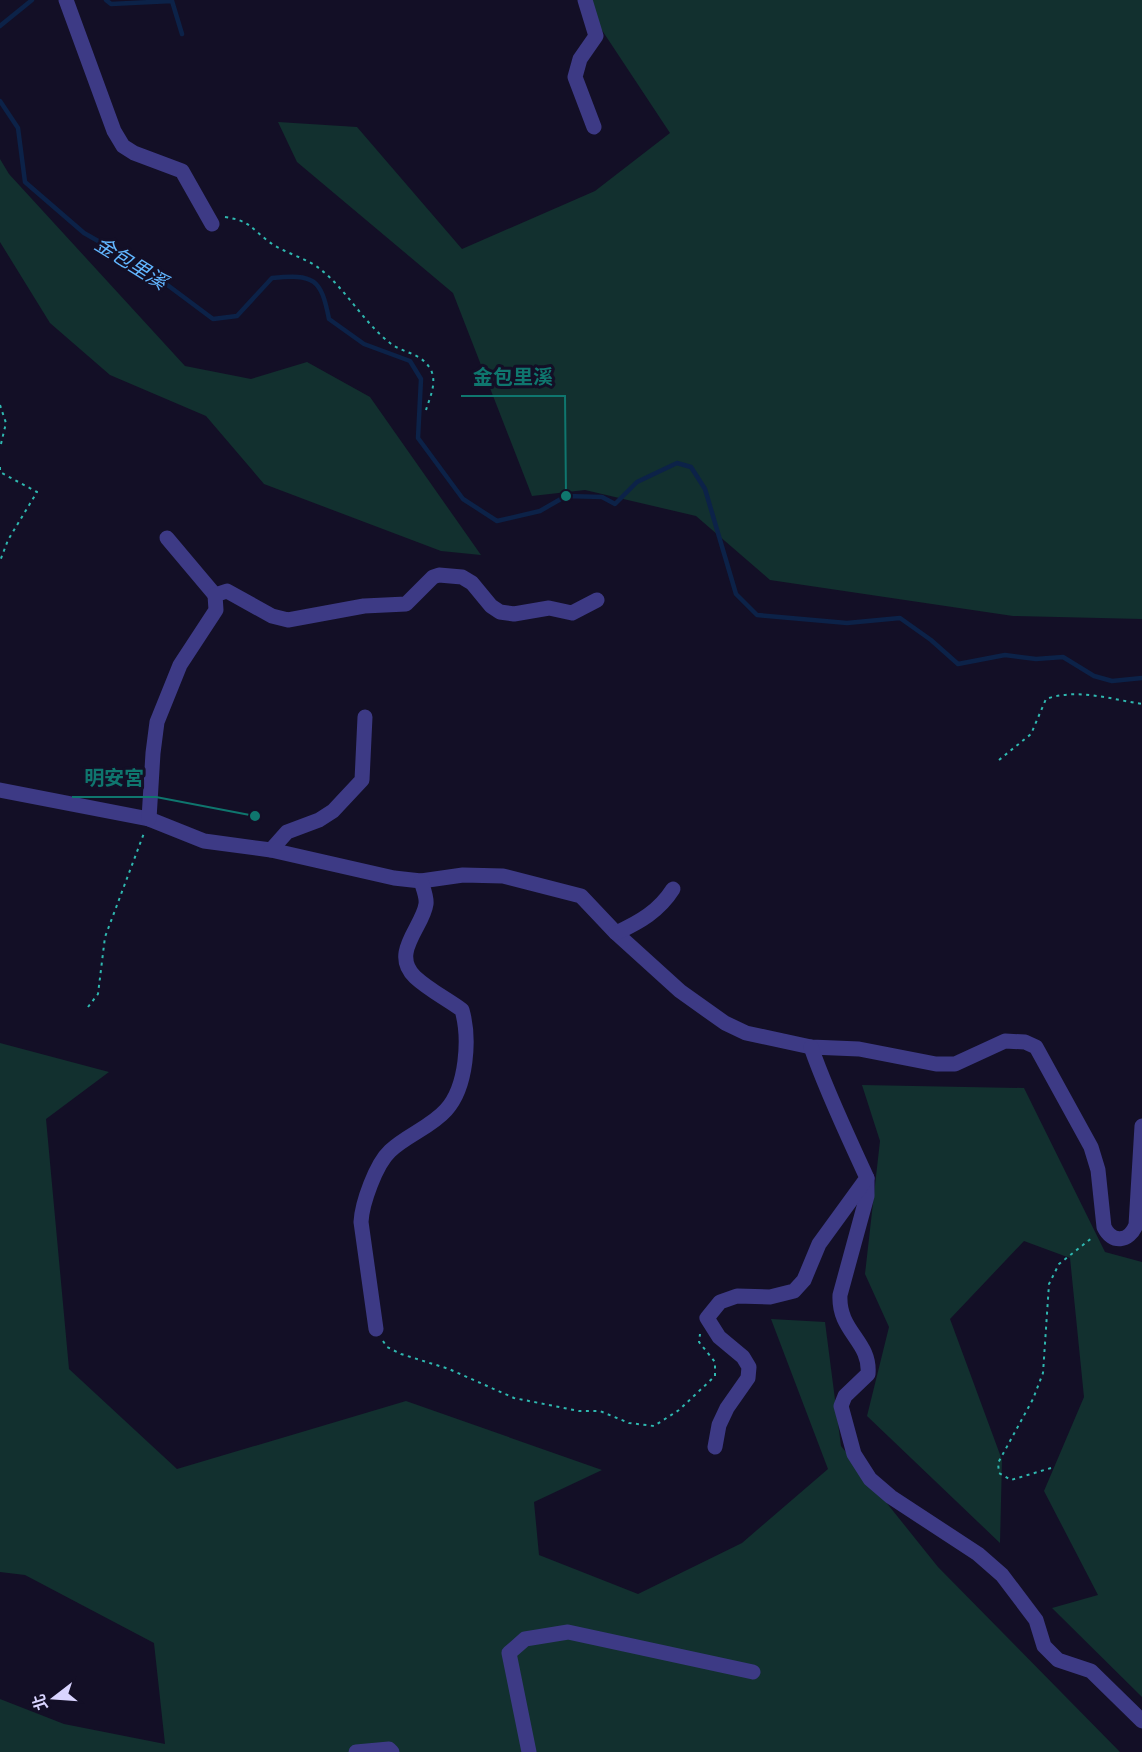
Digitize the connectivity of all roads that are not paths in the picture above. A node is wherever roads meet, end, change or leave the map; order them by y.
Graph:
1 (66, 0) edge
2 (585, 0) edge
3 (594, 127) dead end
4 (212, 224) road end
5 (167, 538) dead end
6 (215, 595) junction
7 (597, 600) dead end
8 (365, 717) dead end
9 (0, 790) edge
10 (149, 819) junction
11 (271, 850) junction
12 (422, 881) junction
13 (673, 889) dead end
14 (616, 933) junction
15 (811, 1047) junction
16 (1142, 1126) edge
17 (867, 1178) junction
18 (376, 1329) road end
19 (716, 1447) dead end
20 (753, 1672) dead end
21 (1142, 1721) edge
22 (356, 1752) edge
23 (392, 1752) edge
24 (529, 1752) edge

1 - 4 street
2 - 3 street
5 - 6 street
6 - 7 street
6 - 10 street
8 - 11 street
9 - 10 street
10 - 11 street
11 - 12 street
12 - 14 street
12 - 18 street
13 - 14 street
14 - 15 street
15 - 16 street
15 - 17 street
17 - 19 street
17 - 21 street
20 - 24 street
22 - 23 street

